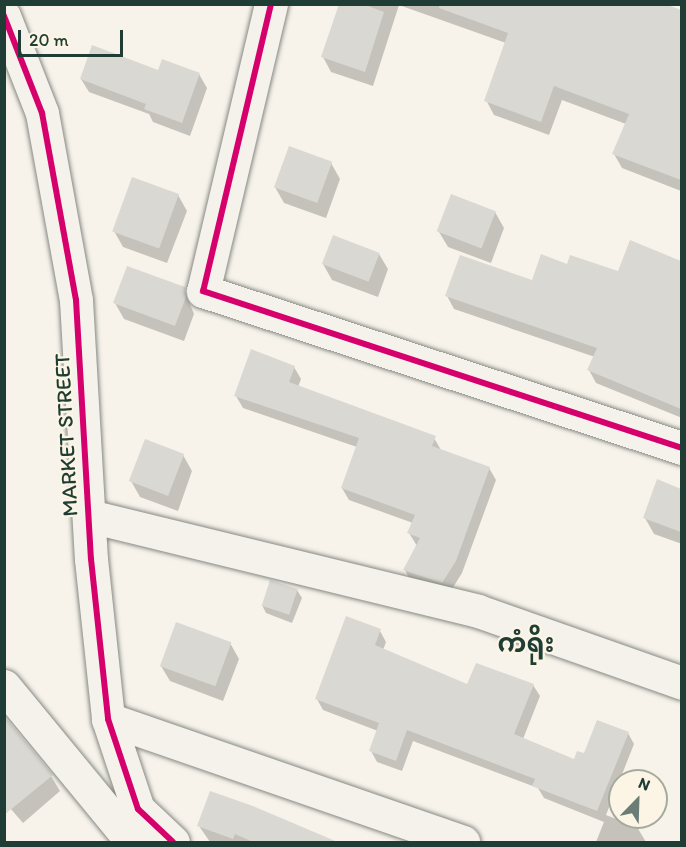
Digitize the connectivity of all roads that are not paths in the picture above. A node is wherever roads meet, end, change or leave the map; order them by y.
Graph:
1 (271, 4) edge
2 (4, 16) edge
3 (681, 448) edge
4 (89, 516) junction
5 (681, 683) edge
6 (4, 686) edge
7 (108, 718) junction
8 (132, 843) edge
9 (173, 843) edge
10 (463, 843) edge

1 - 3 street
2 - 4 street, MARKET STREET
4 - 5 street
4 - 7 street, MARKET STREET
6 - 8 street
7 - 9 street, MARKET STREET
7 - 10 street

